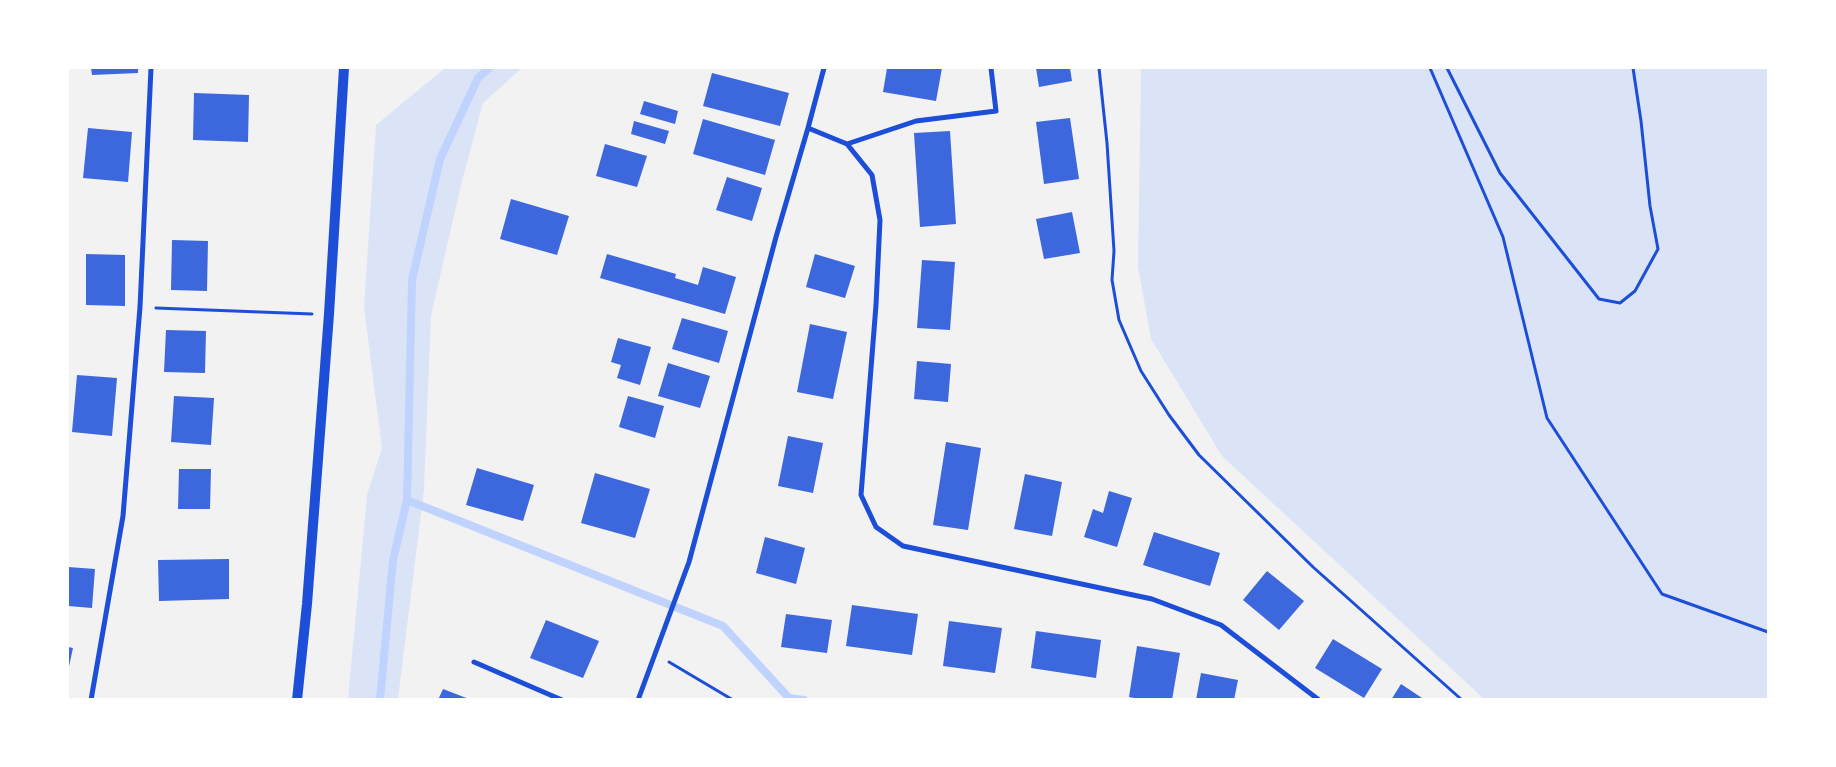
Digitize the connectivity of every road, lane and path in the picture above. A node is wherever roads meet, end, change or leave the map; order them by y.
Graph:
1 (151, 68) edge
2 (344, 68) edge
3 (824, 68) edge
4 (992, 68) edge
5 (1099, 68) edge
6 (1430, 68) edge
7 (1448, 68) edge
8 (1633, 68) edge
9 (808, 128) junction
10 (847, 144) junction
11 (140, 307) junction
12 (329, 314) junction
13 (1768, 632) edge
14 (656, 654) junction
15 (474, 662) dead end
16 (91, 700) edge
17 (296, 700) edge
18 (562, 700) edge
19 (638, 700) edge
20 (733, 700) edge
21 (1319, 700) edge
22 (1462, 700) edge

1 - 11 street
2 - 12 main road
3 - 9 street
4 - 10 street
5 - 22 path
6 - 13 path
7 - 8 path
9 - 10 street
9 - 14 street
10 - 21 street
11 - 12 path
11 - 16 street
12 - 17 main road
14 - 19 street
14 - 20 path
15 - 18 street

